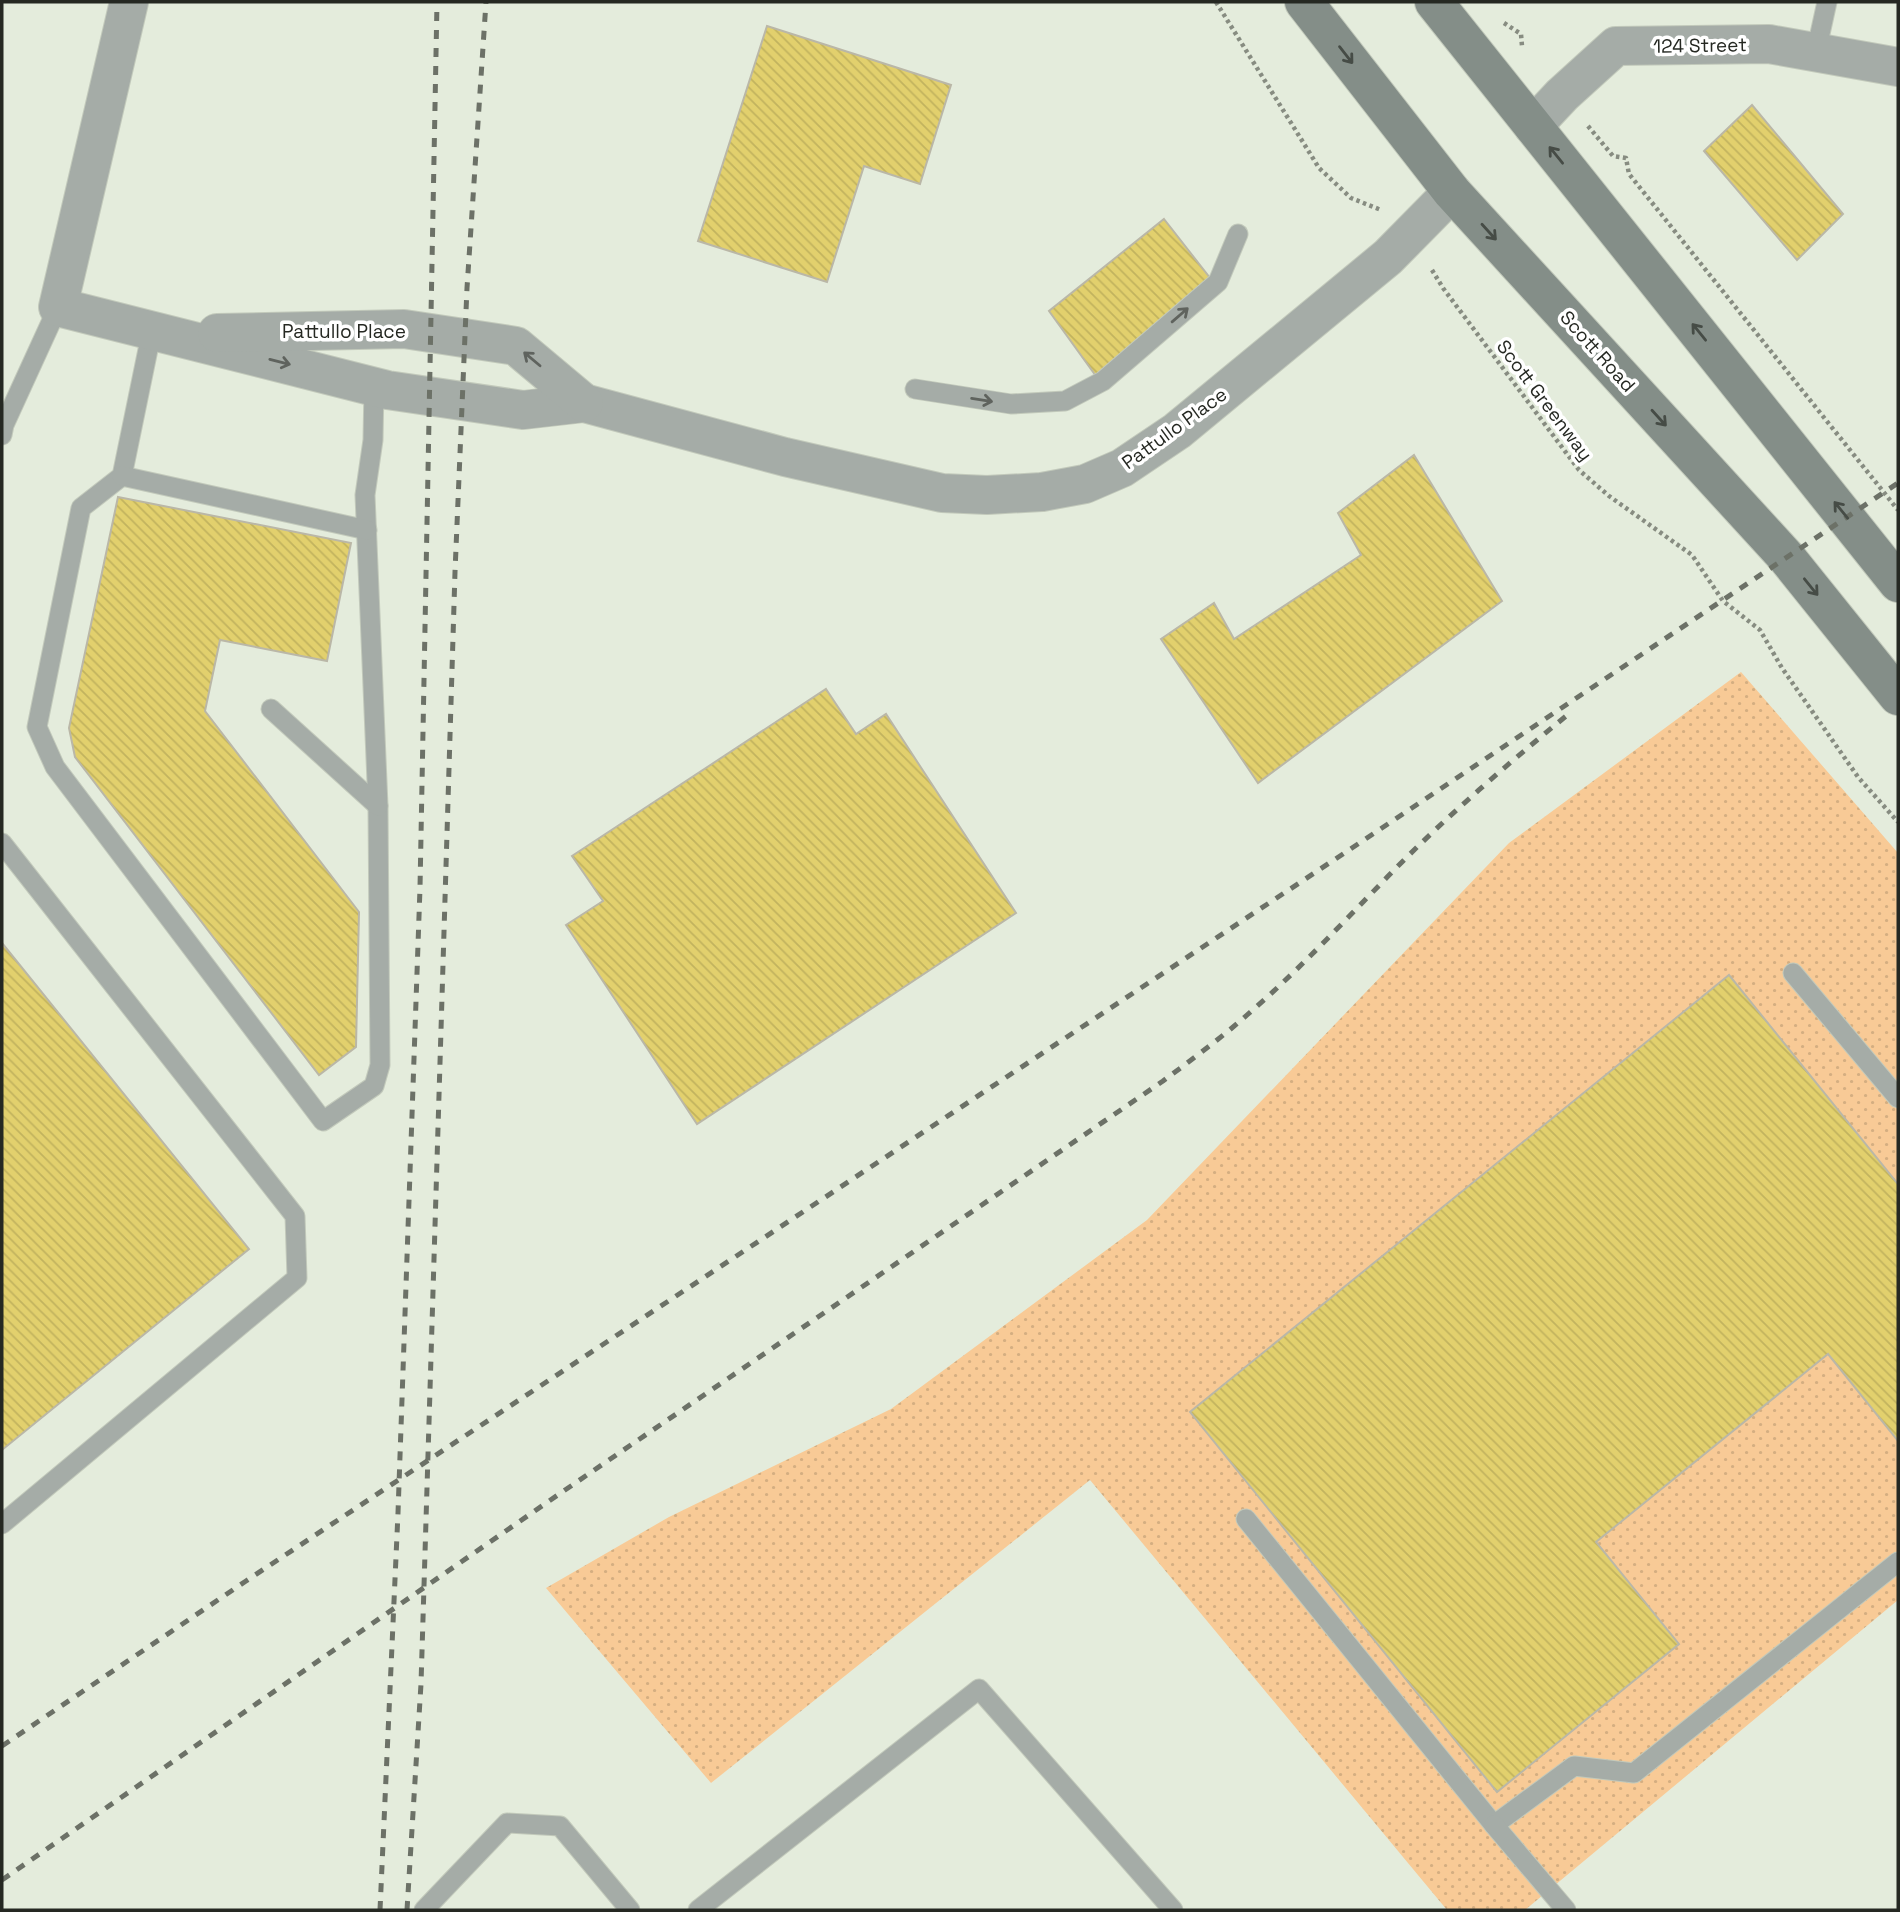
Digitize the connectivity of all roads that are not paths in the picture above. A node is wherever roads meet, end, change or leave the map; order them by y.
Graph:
1 (129, 2) edge
2 (1304, 2) edge
3 (1434, 2) edge
4 (1828, 2) edge
5 (1816, 52) junction
6 (1898, 67) edge
7 (1533, 126) junction
8 (1452, 192) junction
9 (1238, 234) dead end
10 (58, 307) junction
11 (159, 332) junction
12 (374, 386) junction
13 (915, 389) dead end
14 (584, 403) junction
15 (2, 435) edge
16 (122, 476) junction
17 (367, 530) junction
18 (1898, 583) edge
19 (1898, 696) edge
20 (271, 709) dead end
21 (378, 806) junction
22 (2, 843) edge
23 (1793, 973) dead end
24 (1898, 1098) edge
25 (1246, 1519) dead end
26 (2, 1524) edge
27 (1898, 1562) edge
28 (1494, 1825) junction
29 (424, 1910) edge
30 (630, 1910) edge
31 (701, 1910) edge
32 (1173, 1910) edge
33 (1566, 1910) edge

1 - 10 street
2 -> 8 main road, Scott Road
3 - 7 main road
4 - 5 lane
5 - 6 street, 124 Street
5 - 7 street, 124 Street
18 -> 7 main road
8 - 14 street, Pattullo Place
8 -> 19 main road, Scott Road
13 -> 9 lane
10 - 11 street, Pattullo Place
10 - 15 lane
11 -> 12 street, Pattullo Place
14 -> 11 street, Pattullo Place
11 - 16 lane
12 - 14 street, Pattullo Place
12 - 17 lane
16 - 17 lane
16 - 21 lane
17 - 21 lane
20 - 21 lane
22 - 26 lane
23 - 24 lane
25 - 28 lane
27 - 28 lane
28 - 33 lane
29 - 30 lane
31 - 32 lane

